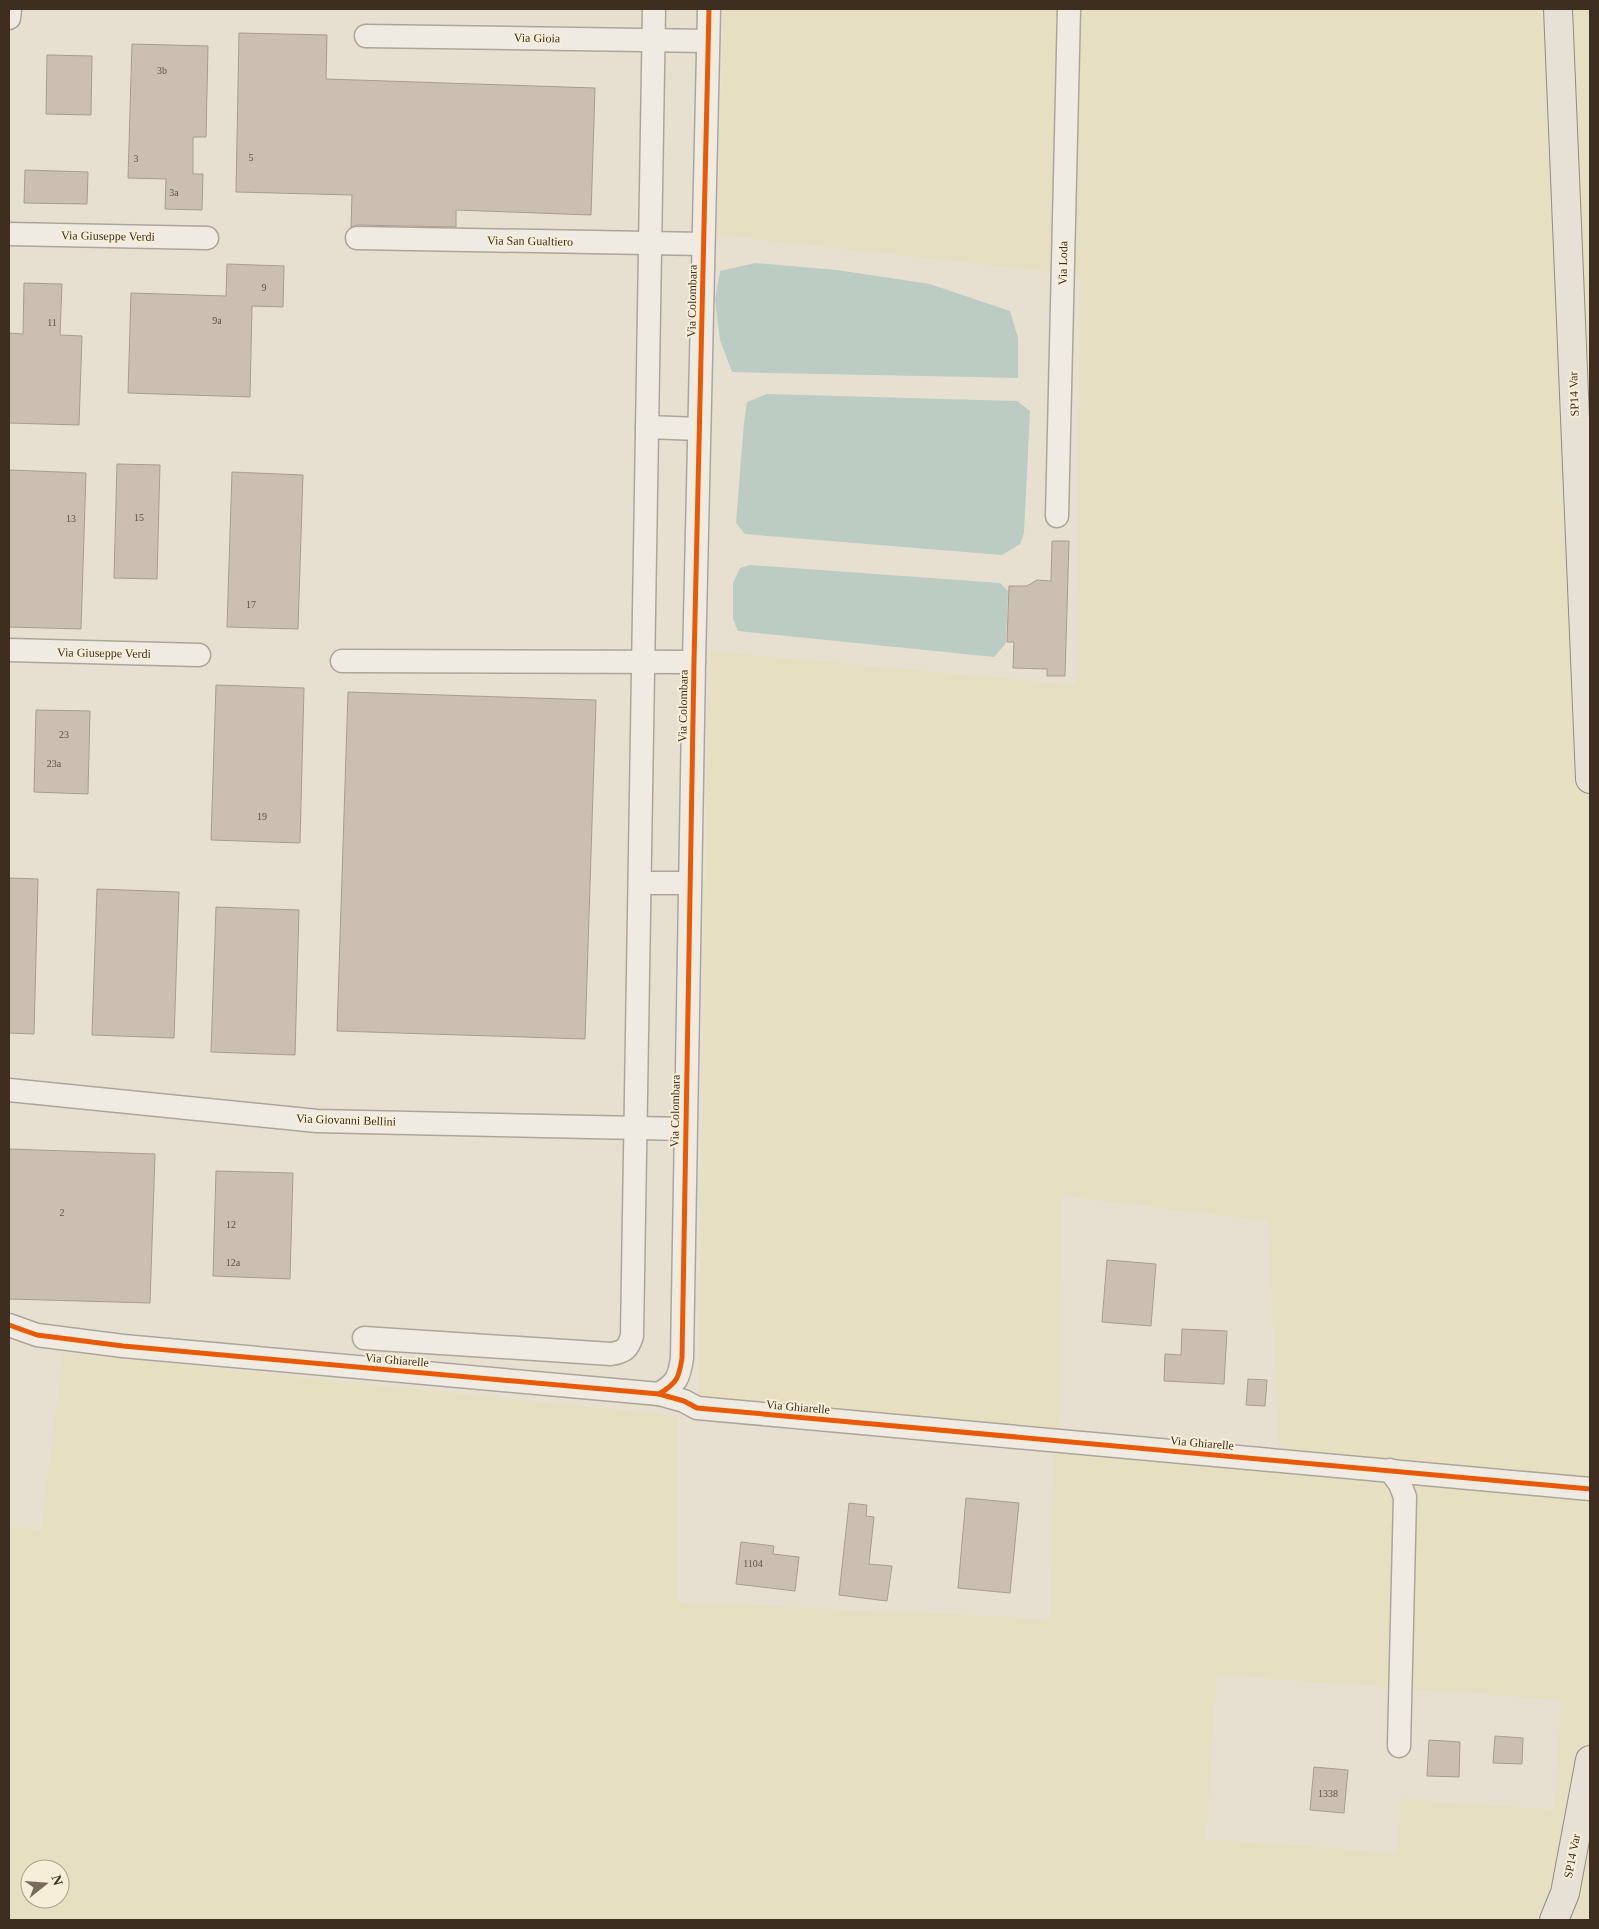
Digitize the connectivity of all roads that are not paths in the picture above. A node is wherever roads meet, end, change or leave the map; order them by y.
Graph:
1 (10, 9) edge
2 (654, 9) edge
3 (710, 9) edge
4 (1069, 9) edge
5 (1558, 9) edge
6 (9, 18) edge
7 (366, 36) dead end
8 (654, 40) junction
9 (708, 41) junction
10 (9, 234) edge
11 (207, 238) dead end
12 (357, 238) dead end
13 (650, 244) junction
14 (703, 244) junction
15 (647, 427) junction
16 (699, 429) junction
17 (1057, 516) dead end
18 (9, 650) edge
19 (199, 655) dead end
20 (342, 661) dead end
21 (644, 662) junction
22 (694, 662) junction
23 (1590, 779) edge
24 (640, 883) junction
25 (689, 883) junction
26 (9, 1090) edge
27 (636, 1128) junction
28 (685, 1129) junction
29 (9, 1325) edge
30 (364, 1338) dead end
31 (523, 1348) junction
32 (521, 1382) junction
33 (659, 1394) junction
34 (1390, 1470) junction
35 (1590, 1489) edge
36 (1399, 1746) dead end
37 (1590, 1760) edge
38 (1554, 1920) edge

1 - 6 street
2 - 8 street
3 - 9 street, Via Colombara
4 - 17 street, Via Loda
5 - 23 main road, SP14 Var
7 - 8 street, Via Gioia
8 - 9 street, Via Gioia
8 - 13 street
9 - 14 street, Via Colombara
10 - 11 street, Via Giuseppe Verdi
12 - 13 street, Via San Gualtiero
13 - 14 street, Via San Gualtiero
13 - 15 street
14 - 16 street, Via Colombara
15 - 16 street
15 - 21 street
16 - 22 street, Via Colombara
18 - 19 street, Via Giuseppe Verdi
20 - 21 street
21 - 22 street
21 - 24 street
22 - 25 street, Via Colombara
24 - 25 street
24 - 27 street
25 - 28 street, Via Colombara
26 - 27 street, Via Giovanni Bellini
27 - 28 street, Via Giovanni Bellini
27 - 31 street
28 - 33 street, Via Colombara
29 - 32 street, Via Ghiarelle
30 - 31 street
31 - 32 street
32 - 33 street, Via Ghiarelle
33 - 34 street, Via Ghiarelle
34 - 35 street, Via Ghiarelle
34 - 36 street
37 - 38 main road, SP14 Var

